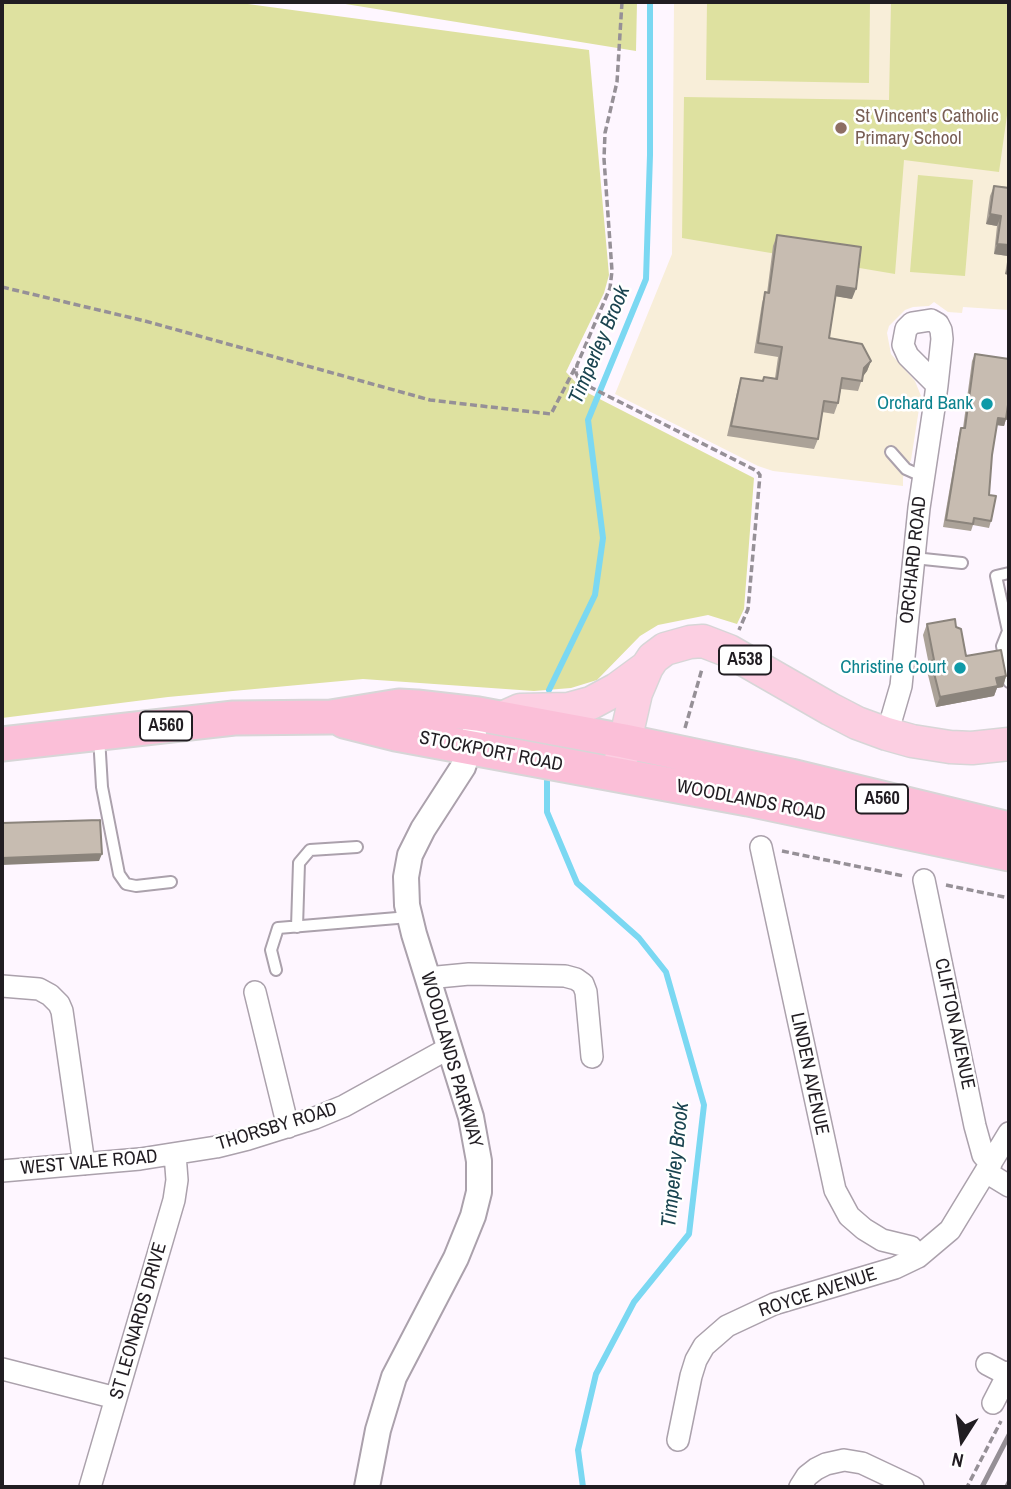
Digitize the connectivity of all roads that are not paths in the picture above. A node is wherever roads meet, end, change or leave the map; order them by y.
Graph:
1 (937, 385) dead end
2 (891, 452) dead end
3 (924, 477) junction
4 (914, 558) junction
5 (962, 564) dead end
6 (1009, 573) edge
7 (647, 667) junction
8 (1009, 682) edge
9 (490, 716) junction
10 (331, 717) junction
11 (99, 734) junction
12 (887, 734) junction
13 (624, 741) junction
14 (2, 744) edge
15 (1009, 744) edge
16 (471, 747) junction
17 (617, 776) junction
18 (1009, 829) edge
19 (357, 847) dead end
20 (761, 847) road end
21 (1009, 854) edge
22 (924, 880) road end
23 (171, 882) dead end
24 (410, 917) junction
25 (298, 927) junction
26 (276, 970) dead end
27 (427, 978) junction
28 (2, 986) edge
29 (255, 992) dead end
30 (449, 1048) junction
31 (592, 1056) dead end
32 (288, 1127) junction
33 (1009, 1133) edge
34 (175, 1154) junction
35 (84, 1164) junction
36 (988, 1168) junction
37 (2, 1171) edge
38 (1009, 1186) edge
39 (918, 1257) junction
40 (987, 1364) dead end
41 (2, 1369) edge
42 (1008, 1374) edge
43 (116, 1398) junction
44 (993, 1403) road end
45 (678, 1440) dead end
46 (90, 1487) edge
47 (367, 1487) edge
48 (800, 1487) edge
49 (913, 1487) edge

1 - 3 street, ORCHARD ROAD
2 - 3 lane
3 - 4 street, ORCHARD ROAD
4 - 5 lane
4 - 12 street, ORCHARD ROAD
6 - 8 lane
7 - 9 main road
7 - 12 main road, A538
7 - 13 main road
9 - 10 highway, STOCKPORT ROAD / A560
9 - 13 highway, STOCKPORT ROAD / A560
9 - 16 street, WOODLANDS PARKWAY
10 - 11 highway, STOCKPORT ROAD / A560
10 - 16 highway, STOCKPORT ROAD / A560
11 - 14 highway, STOCKPORT ROAD / A560
11 - 23 lane
12 - 15 main road, A538
13 - 17 main road
13 - 18 highway, WOODLANDS ROAD / A560
16 - 17 highway, STOCKPORT ROAD / A560
16 - 24 street, WOODLANDS PARKWAY
17 - 21 highway, WOODLANDS ROAD / A560
19 - 25 lane
20 - 39 street, LINDEN AVENUE
22 - 36 street, CLIFTON AVENUE
24 - 25 lane
24 - 27 street, WOODLANDS PARKWAY
25 - 26 lane
27 - 30 street, WOODLANDS PARKWAY
27 - 31 street
28 - 35 street
29 - 32 street
30 - 32 street, THORSBY ROAD
30 - 47 street, WOODLANDS PARKWAY
32 - 34 street, THORSBY ROAD
33 - 36 street, ROYCE AVENUE
34 - 35 street, WEST VALE ROAD
34 - 43 street, ST LEONARDS DRIVE
35 - 37 street, WEST VALE ROAD
36 - 38 street
36 - 39 street, ROYCE AVENUE
39 - 45 street, ROYCE AVENUE
40 - 42 street
41 - 43 street
42 - 44 street
43 - 46 street, ST LEONARDS DRIVE
48 - 49 street

